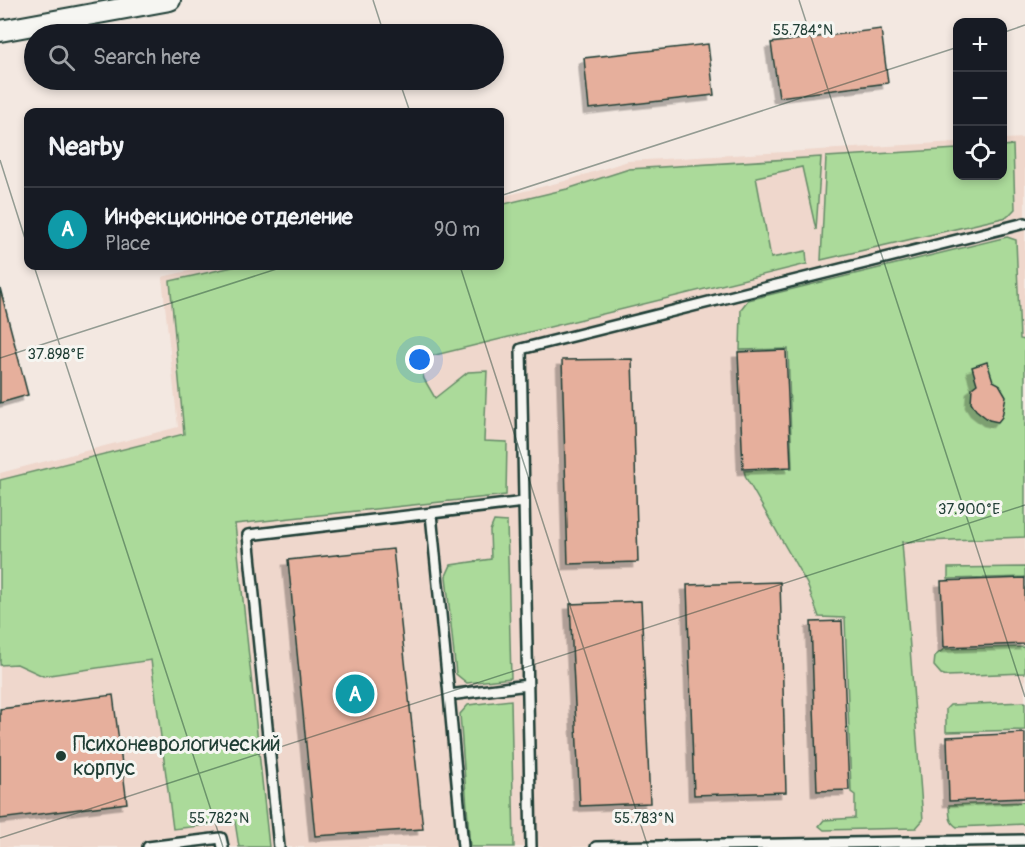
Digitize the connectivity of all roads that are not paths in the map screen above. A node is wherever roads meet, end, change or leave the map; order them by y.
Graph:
1 (170, 0) edge
2 (38, 24) edge
3 (24, 27) edge
4 (0, 31) edge
5 (1025, 223) edge
6 (524, 502) junction
7 (431, 514) junction
8 (528, 685) junction
9 (449, 695) junction
10 (1025, 840) edge
11 (148, 847) edge
12 (223, 847) edge
13 (279, 847) edge
14 (463, 847) edge
15 (531, 847) edge
16 (596, 847) edge

1 - 2 street
3 - 4 street
5 - 6 lane
6 - 7 lane
6 - 8 lane
7 - 9 lane
7 - 13 lane
8 - 9 lane
8 - 15 lane
9 - 14 lane
10 - 16 lane
11 - 12 lane

